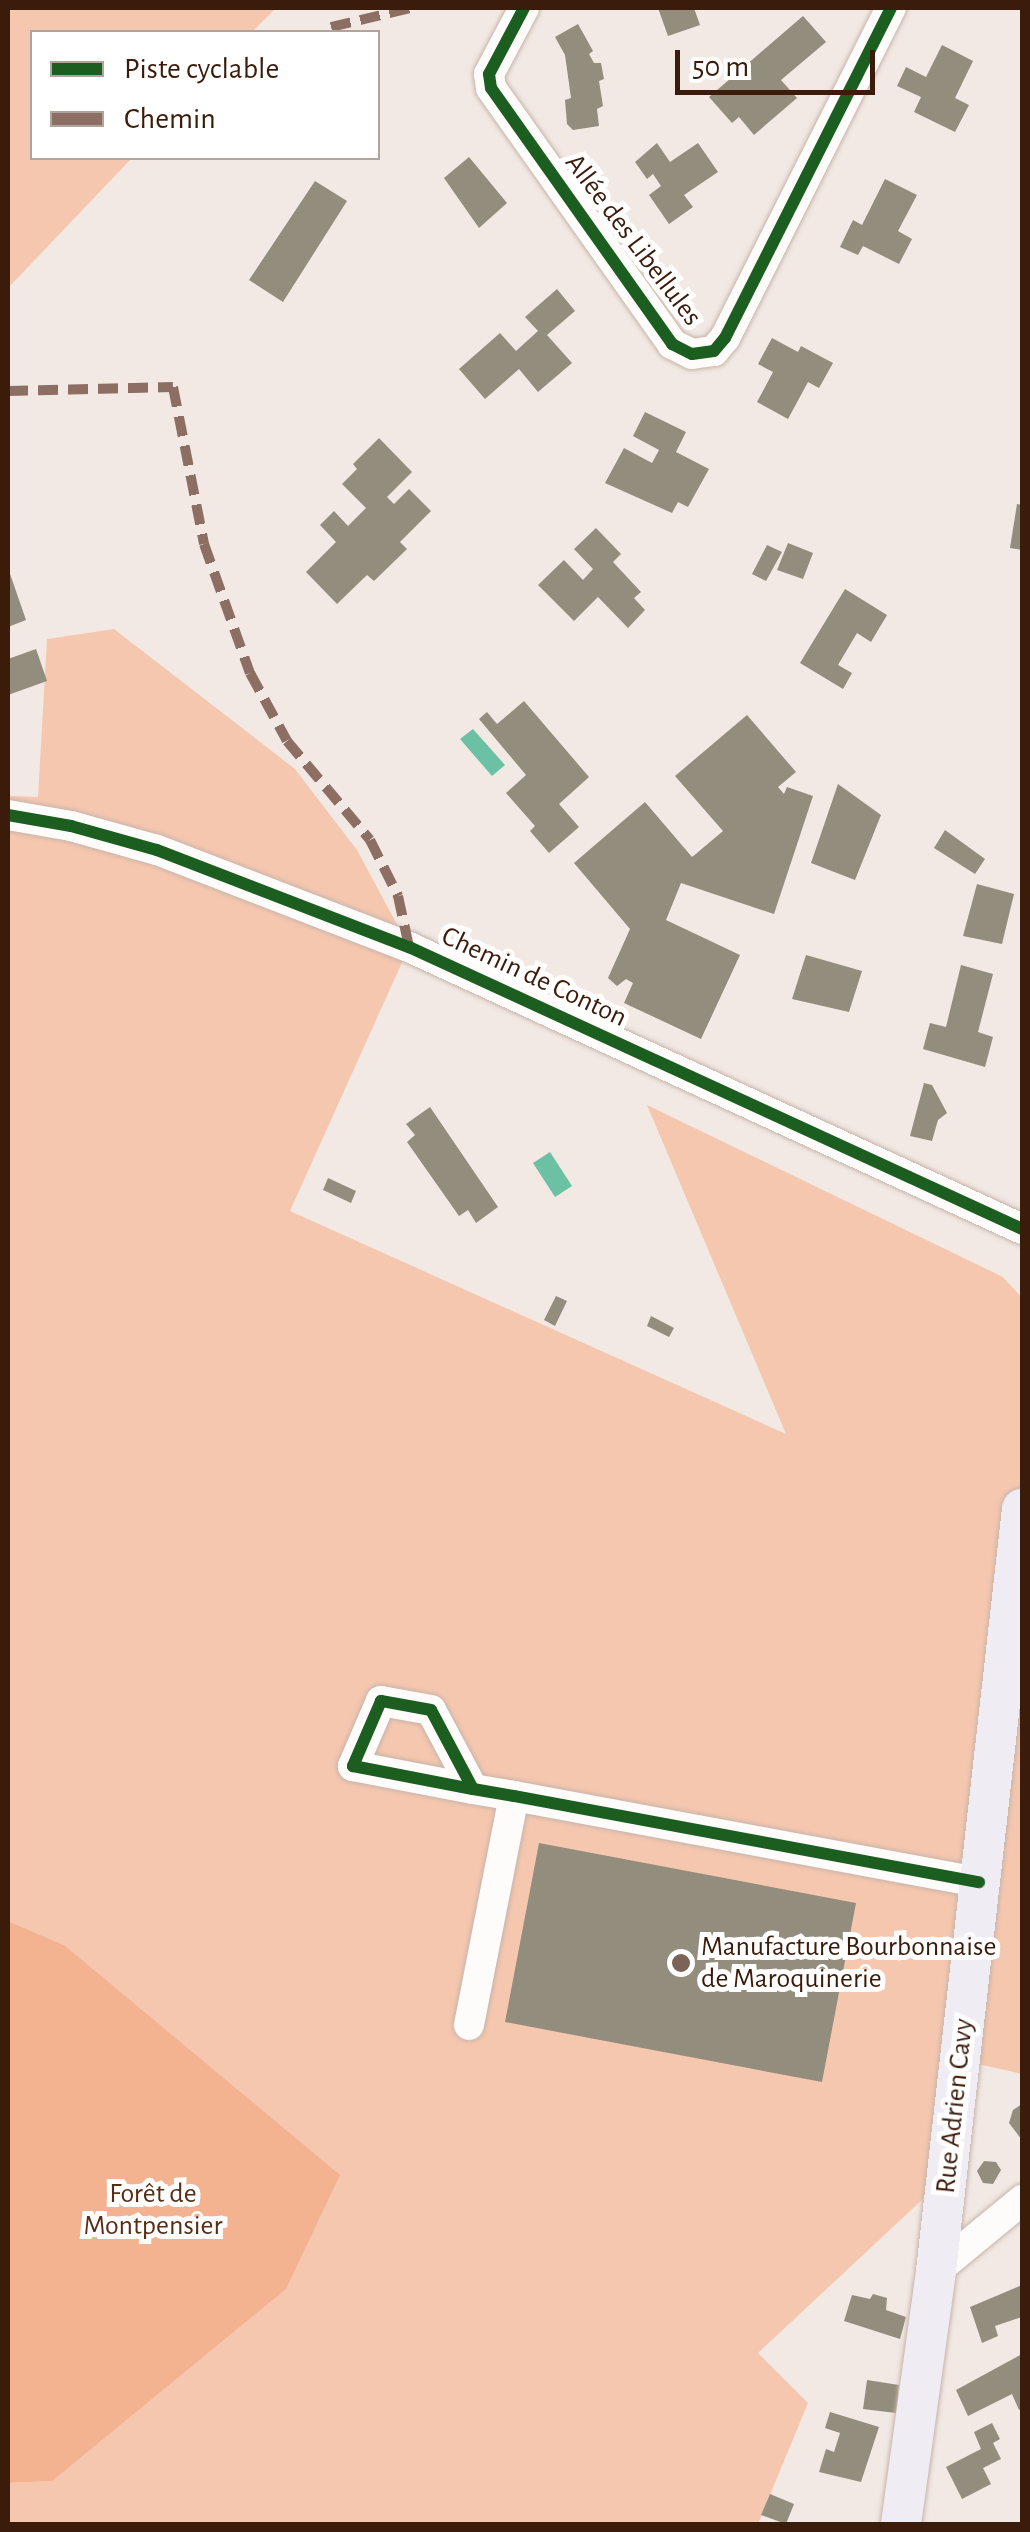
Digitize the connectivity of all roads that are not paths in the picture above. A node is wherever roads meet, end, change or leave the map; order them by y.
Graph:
1 (524, 8) edge
2 (891, 8) edge
3 (8, 815) edge
4 (1022, 1229) edge
5 (1022, 1509) edge
6 (474, 1789) dead end
7 (514, 1796) junction
8 (979, 1882) junction
9 (469, 2025) dead end
10 (1022, 2200) edge
11 (936, 2271) junction
12 (901, 2524) edge

1 - 2 street, Allée des Libellules
3 - 4 street, Chemin de Conton
5 - 8 main road, Rue Adrien Cavy
6 - 7 street
7 - 8 street
7 - 9 street
8 - 11 main road, Rue Adrien Cavy
10 - 11 street
11 - 12 main road, Rue Adrien Cavy

